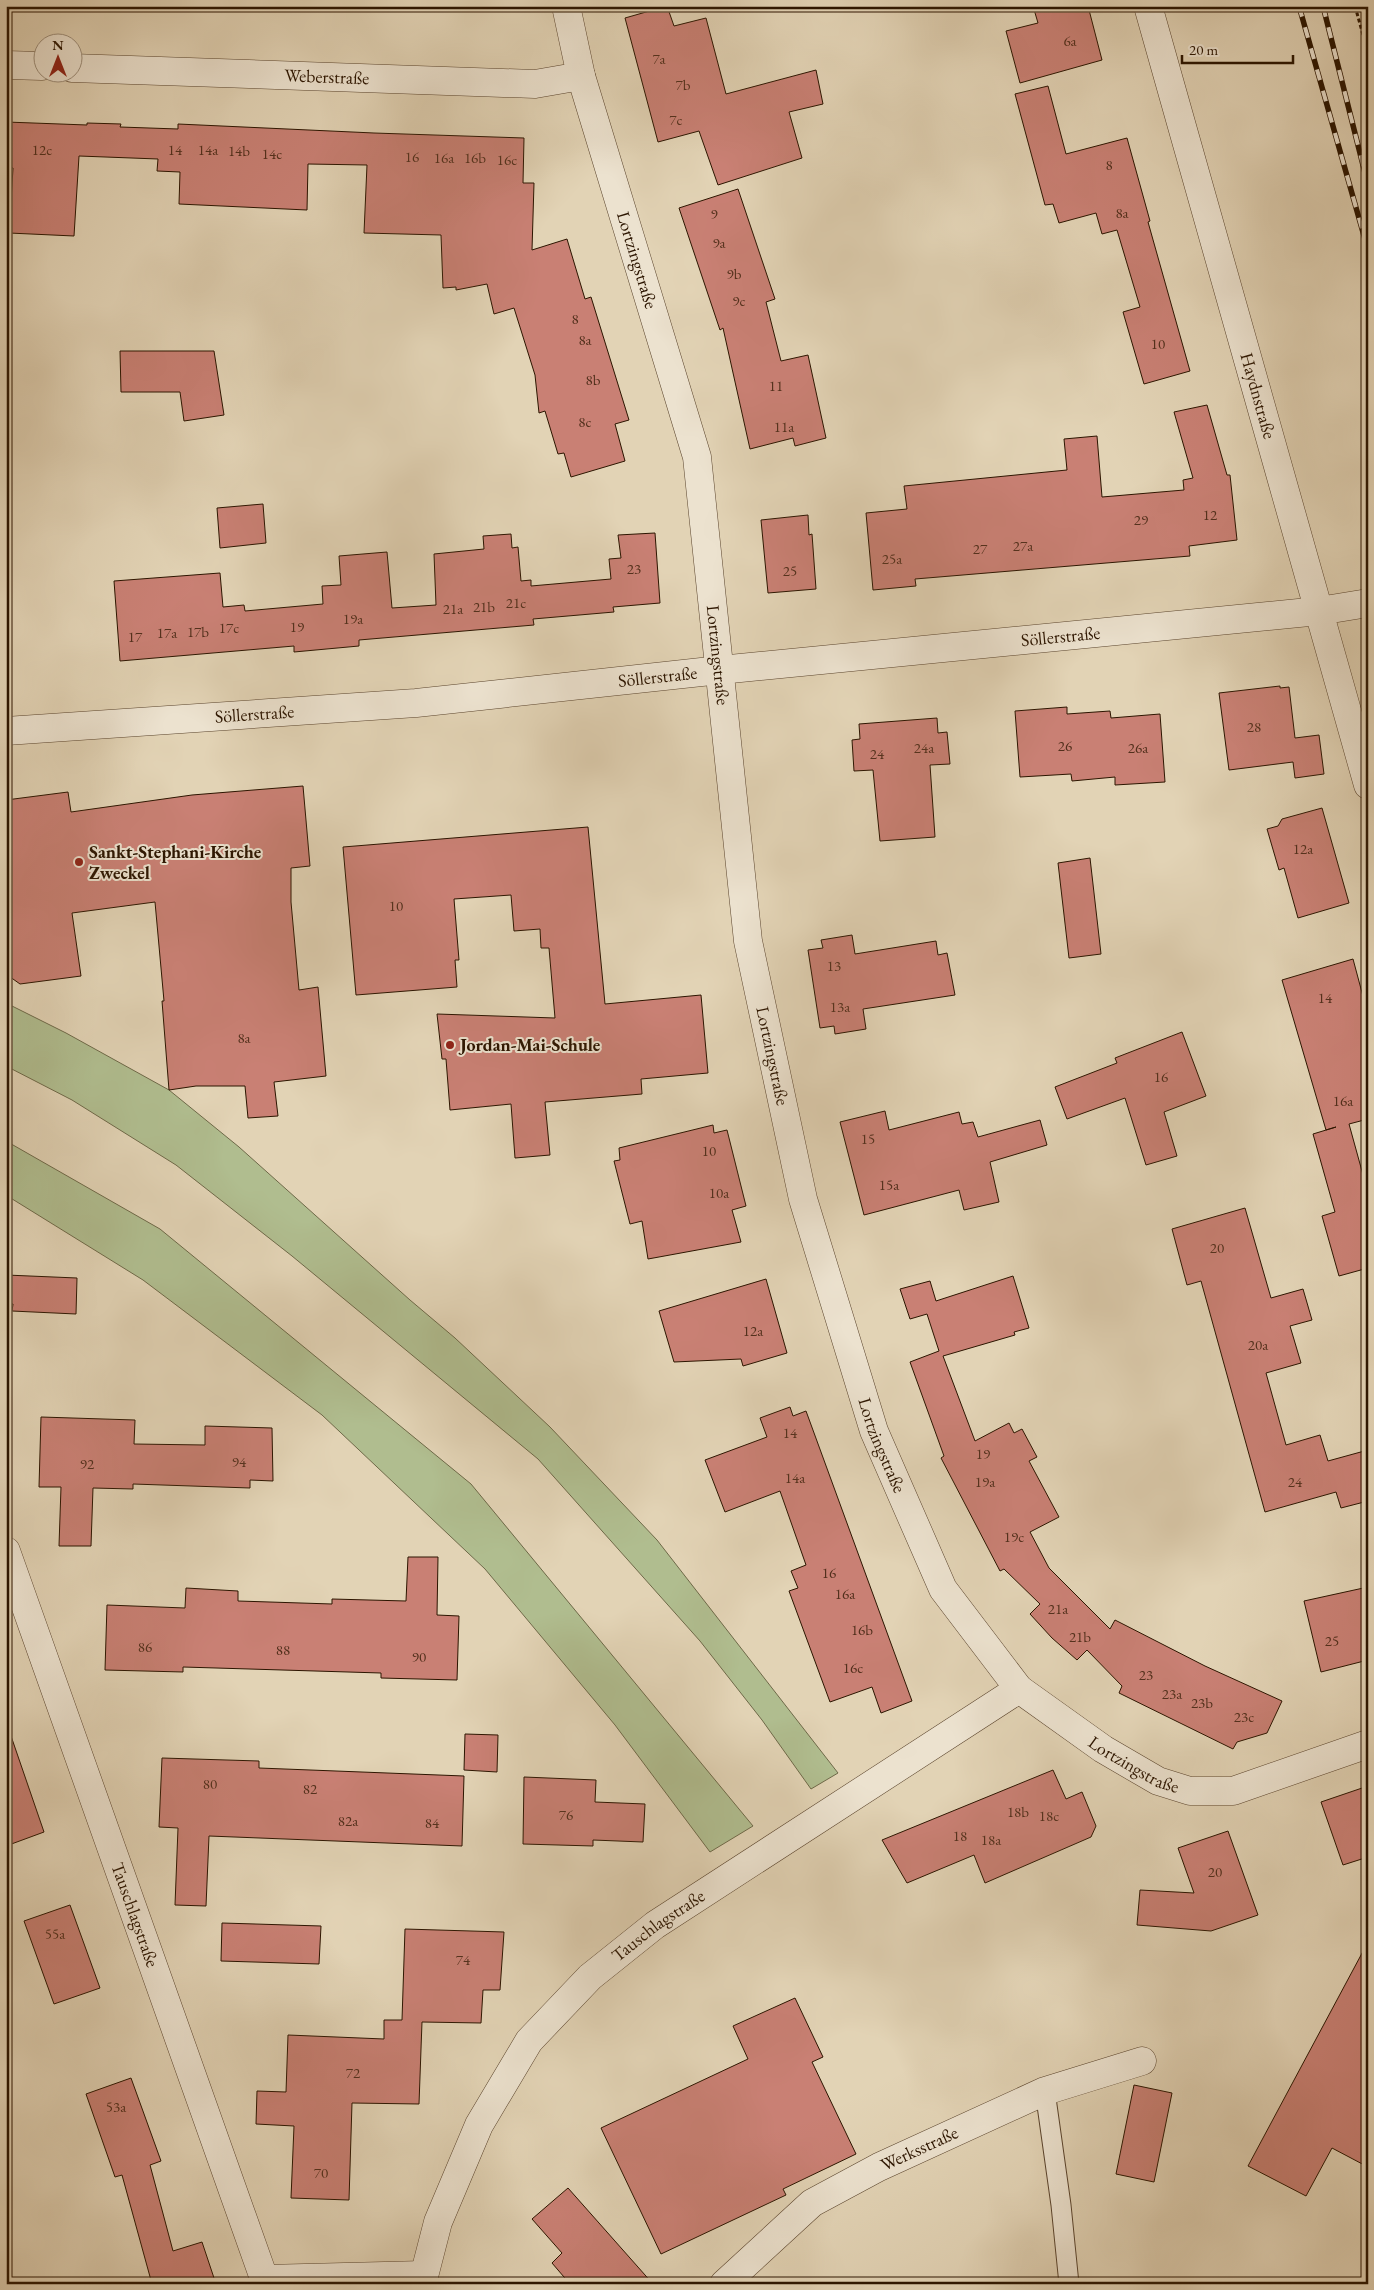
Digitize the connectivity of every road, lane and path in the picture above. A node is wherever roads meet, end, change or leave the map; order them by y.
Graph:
1 (566, 6) edge
2 (1148, 6) edge
3 (1354, 6) edge
4 (1368, 52) edge
5 (6, 65) edge
6 (32, 66) edge
7 (82, 68) edge
8 (581, 76) junction
9 (1368, 603) edge
10 (1319, 611) junction
11 (720, 670) junction
12 (6, 731) edge
13 (1368, 785) edge
14 (6, 1551) edge
15 (1019, 1689) junction
16 (1368, 1744) edge
17 (1142, 2061) dead end
18 (1045, 2092) junction
19 (423, 2279) edge
20 (266, 2282) edge
21 (724, 2284) edge
22 (1069, 2284) edge

1 - 8 street, Lortzingstraße
2 - 10 street, Haydnstraße
3 - 4 path
5 - 6 street
7 - 8 street, Weberstraße
8 - 11 street, Lortzingstraße
9 - 10 street, Söllerstraße
10 - 11 street, Söllerstraße
10 - 13 street, Haydnstraße
11 - 12 street, Söllerstraße
11 - 15 street, Lortzingstraße
14 - 20 street, Tauschlagstraße
15 - 16 street, Lortzingstraße
15 - 19 street, Tauschlagstraße
17 - 18 street, Werksstraße
18 - 21 street, Werksstraße
18 - 22 lane
19 - 20 street, Tauschlagstraße

